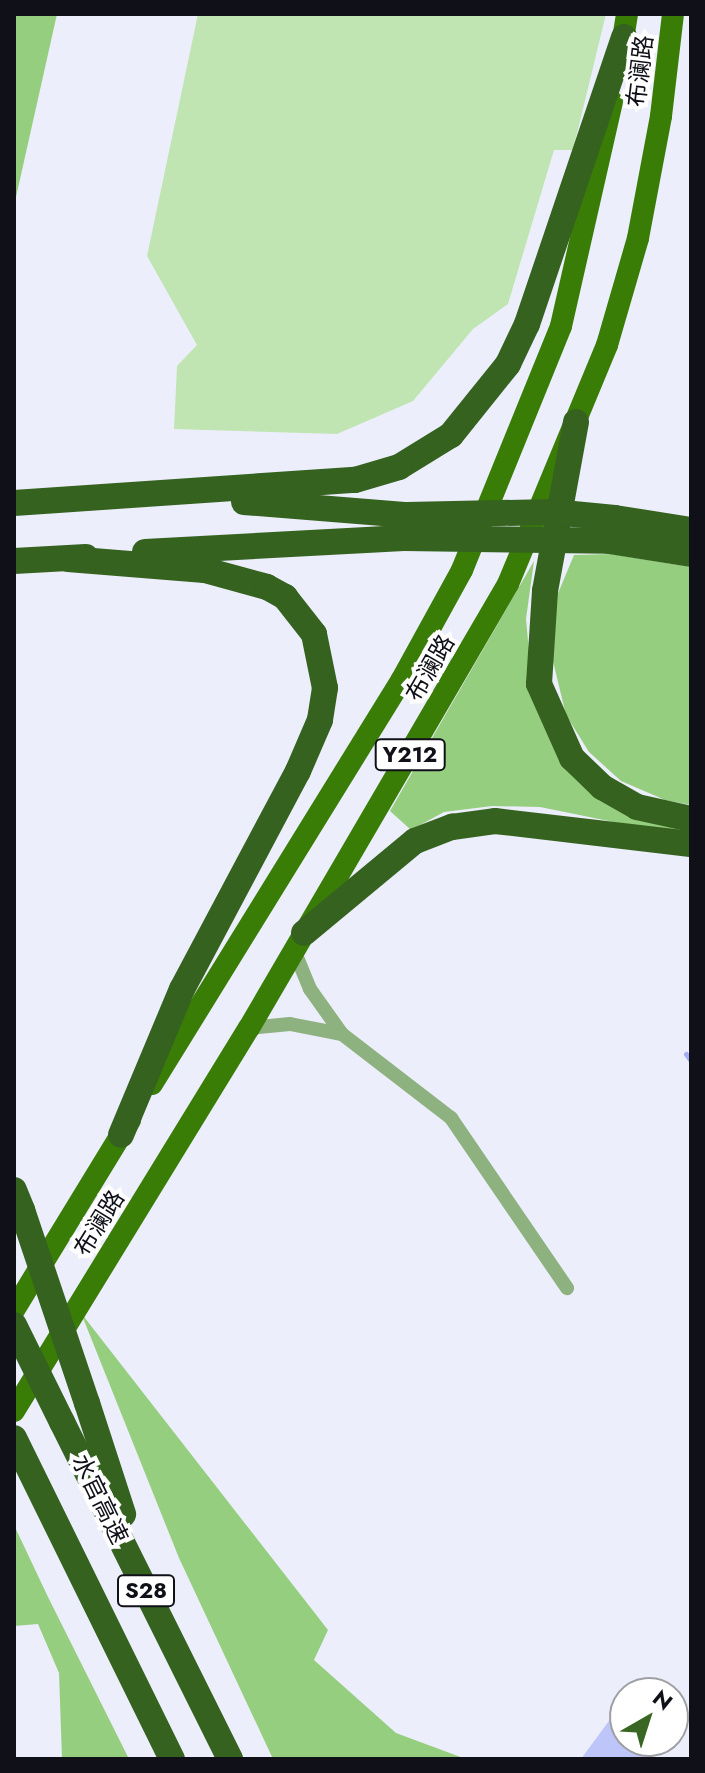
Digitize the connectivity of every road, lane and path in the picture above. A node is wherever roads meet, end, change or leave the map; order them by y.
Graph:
1 (673, 14) edge
2 (682, 14) edge
3 (624, 22) edge
4 (670, 41) junction
5 (576, 422) junction
6 (177, 495) junction
7 (14, 503) edge
8 (406, 526) junction
9 (612, 530) junction
10 (691, 530) edge
11 (691, 554) edge
12 (68, 559) junction
13 (14, 561) edge
14 (691, 819) edge
15 (691, 844) edge
16 (299, 941) junction
17 (249, 1028) junction
18 (342, 1034) junction
19 (121, 1135) junction
20 (18, 1200) edge
21 (567, 1288) dead end
22 (14, 1310) edge
23 (14, 1325) edge
24 (14, 1411) edge
25 (14, 1438) edge
26 (167, 1634) junction
27 (172, 1759) edge
28 (230, 1759) edge

1 - 4 main road, 布澜路 / Y212
2 - 4 main road
3 - 6 highway
3 - 19 main road, 布澜路 / Y212
4 - 5 main road, 布澜路 / Y212
5 - 14 highway
5 - 16 main road, 布澜路 / Y212
6 - 7 highway
6 - 8 highway
8 - 9 highway, bridge
8 - 12 highway
9 - 10 highway
9 - 11 highway
12 - 13 highway
12 - 19 highway
15 - 16 highway
16 - 17 main road, 布澜路 / Y212
16 - 18 street
17 - 18 street
17 - 24 main road, 布澜路 / Y212
18 - 21 street
19 - 22 main road, 布澜路 / Y212
20 - 26 highway, bridge
23 - 26 highway, 水官高速 / S28, bridge
25 - 27 highway, S28
26 - 28 highway, 水官高速 / S28

